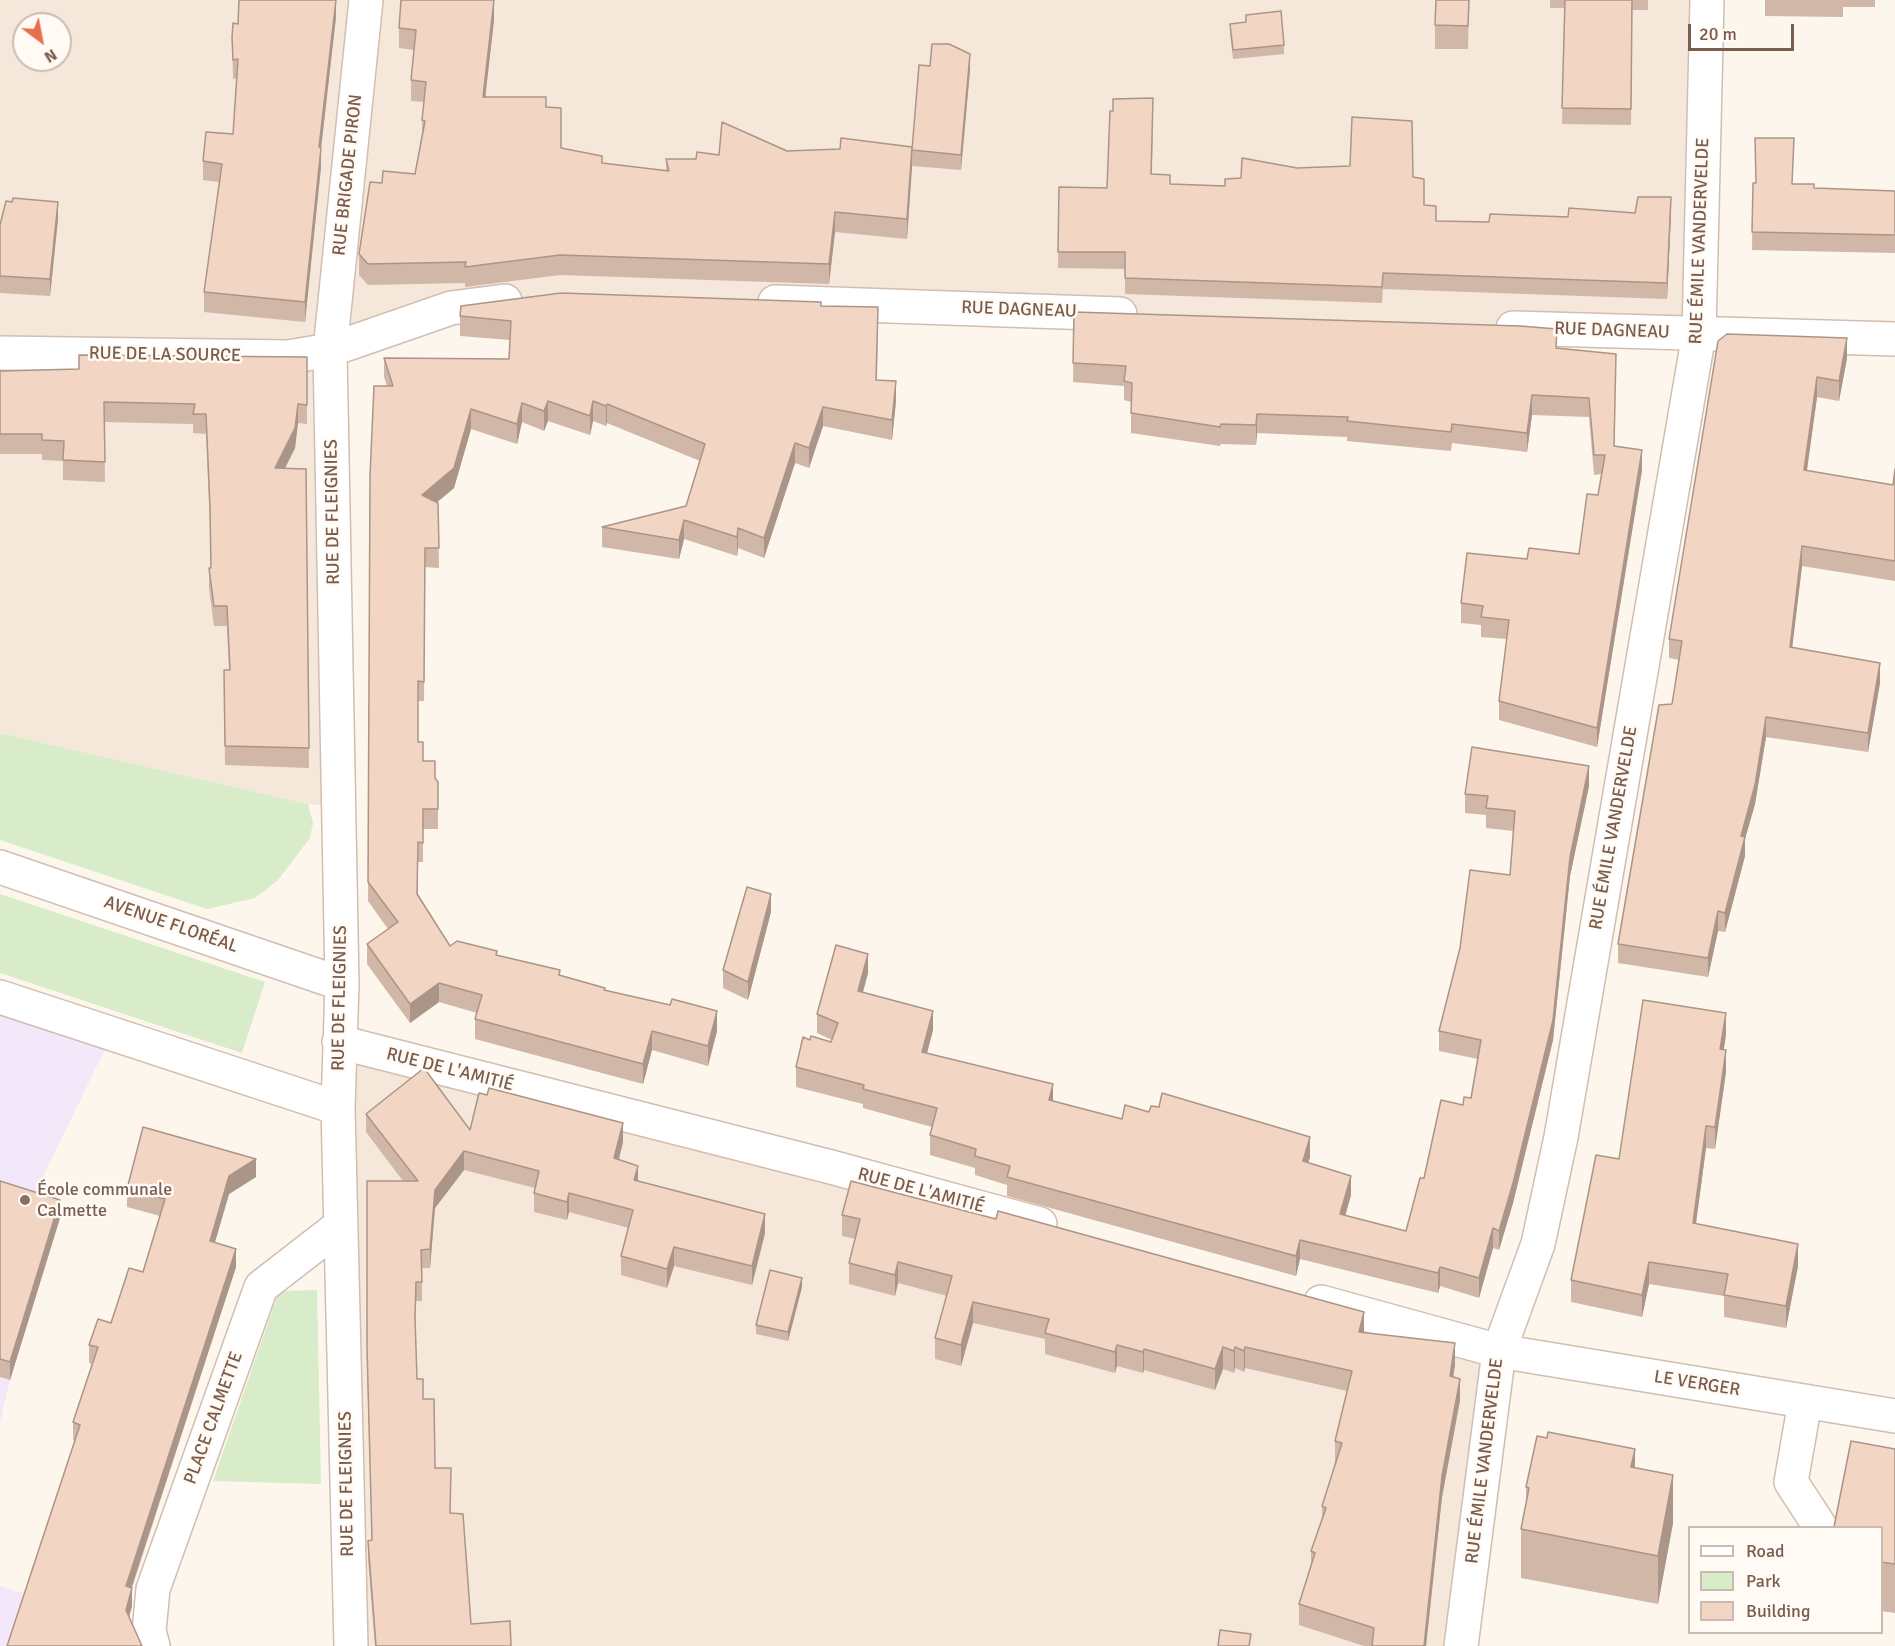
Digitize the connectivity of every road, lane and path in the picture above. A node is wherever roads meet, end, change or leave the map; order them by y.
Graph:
1 (366, 0) edge
2 (1707, 0) edge
3 (538, 297) edge
4 (740, 300) edge
5 (1148, 315) edge
6 (1483, 327) edge
7 (1699, 334) junction
8 (1895, 339) edge
9 (330, 350) junction
10 (0, 353) edge
11 (0, 867) edge
12 (342, 984) junction
13 (0, 997) edge
14 (339, 1042) junction
15 (338, 1108) junction
16 (341, 1225) junction
17 (1073, 1233) edge
18 (1292, 1294) edge
19 (1499, 1351) junction
20 (1805, 1402) junction
21 (1895, 1416) edge
22 (1820, 1526) edge
23 (153, 1646) edge
24 (351, 1646) edge
25 (1461, 1646) edge

1 - 9 street, RUE BRIGADE PIRON
2 - 7 street, RUE ÉMILE VANDERVELDE
3 - 9 street
4 - 5 street, RUE DAGNEAU
6 - 7 street, RUE DAGNEAU
7 - 8 street, RUE DAGNEAU
7 - 19 street, RUE ÉMILE VANDERVELDE
9 - 10 street, RUE DE LA SOURCE
9 - 12 street, RUE DE FLEIGNIES
11 - 12 street, AVENUE FLORÉAL
12 - 14 street, RUE DE FLEIGNIES
13 - 15 street
14 - 15 street, RUE DE FLEIGNIES
14 - 17 street, RUE DE L'AMITIÉ
15 - 16 street, RUE DE FLEIGNIES
16 - 23 street, PLACE CALMETTE
16 - 24 street, RUE DE FLEIGNIES
18 - 19 street
19 - 20 street, LE VERGER
19 - 25 street, RUE ÉMILE VANDERVELDE
20 - 21 street, LE VERGER
20 - 22 street

